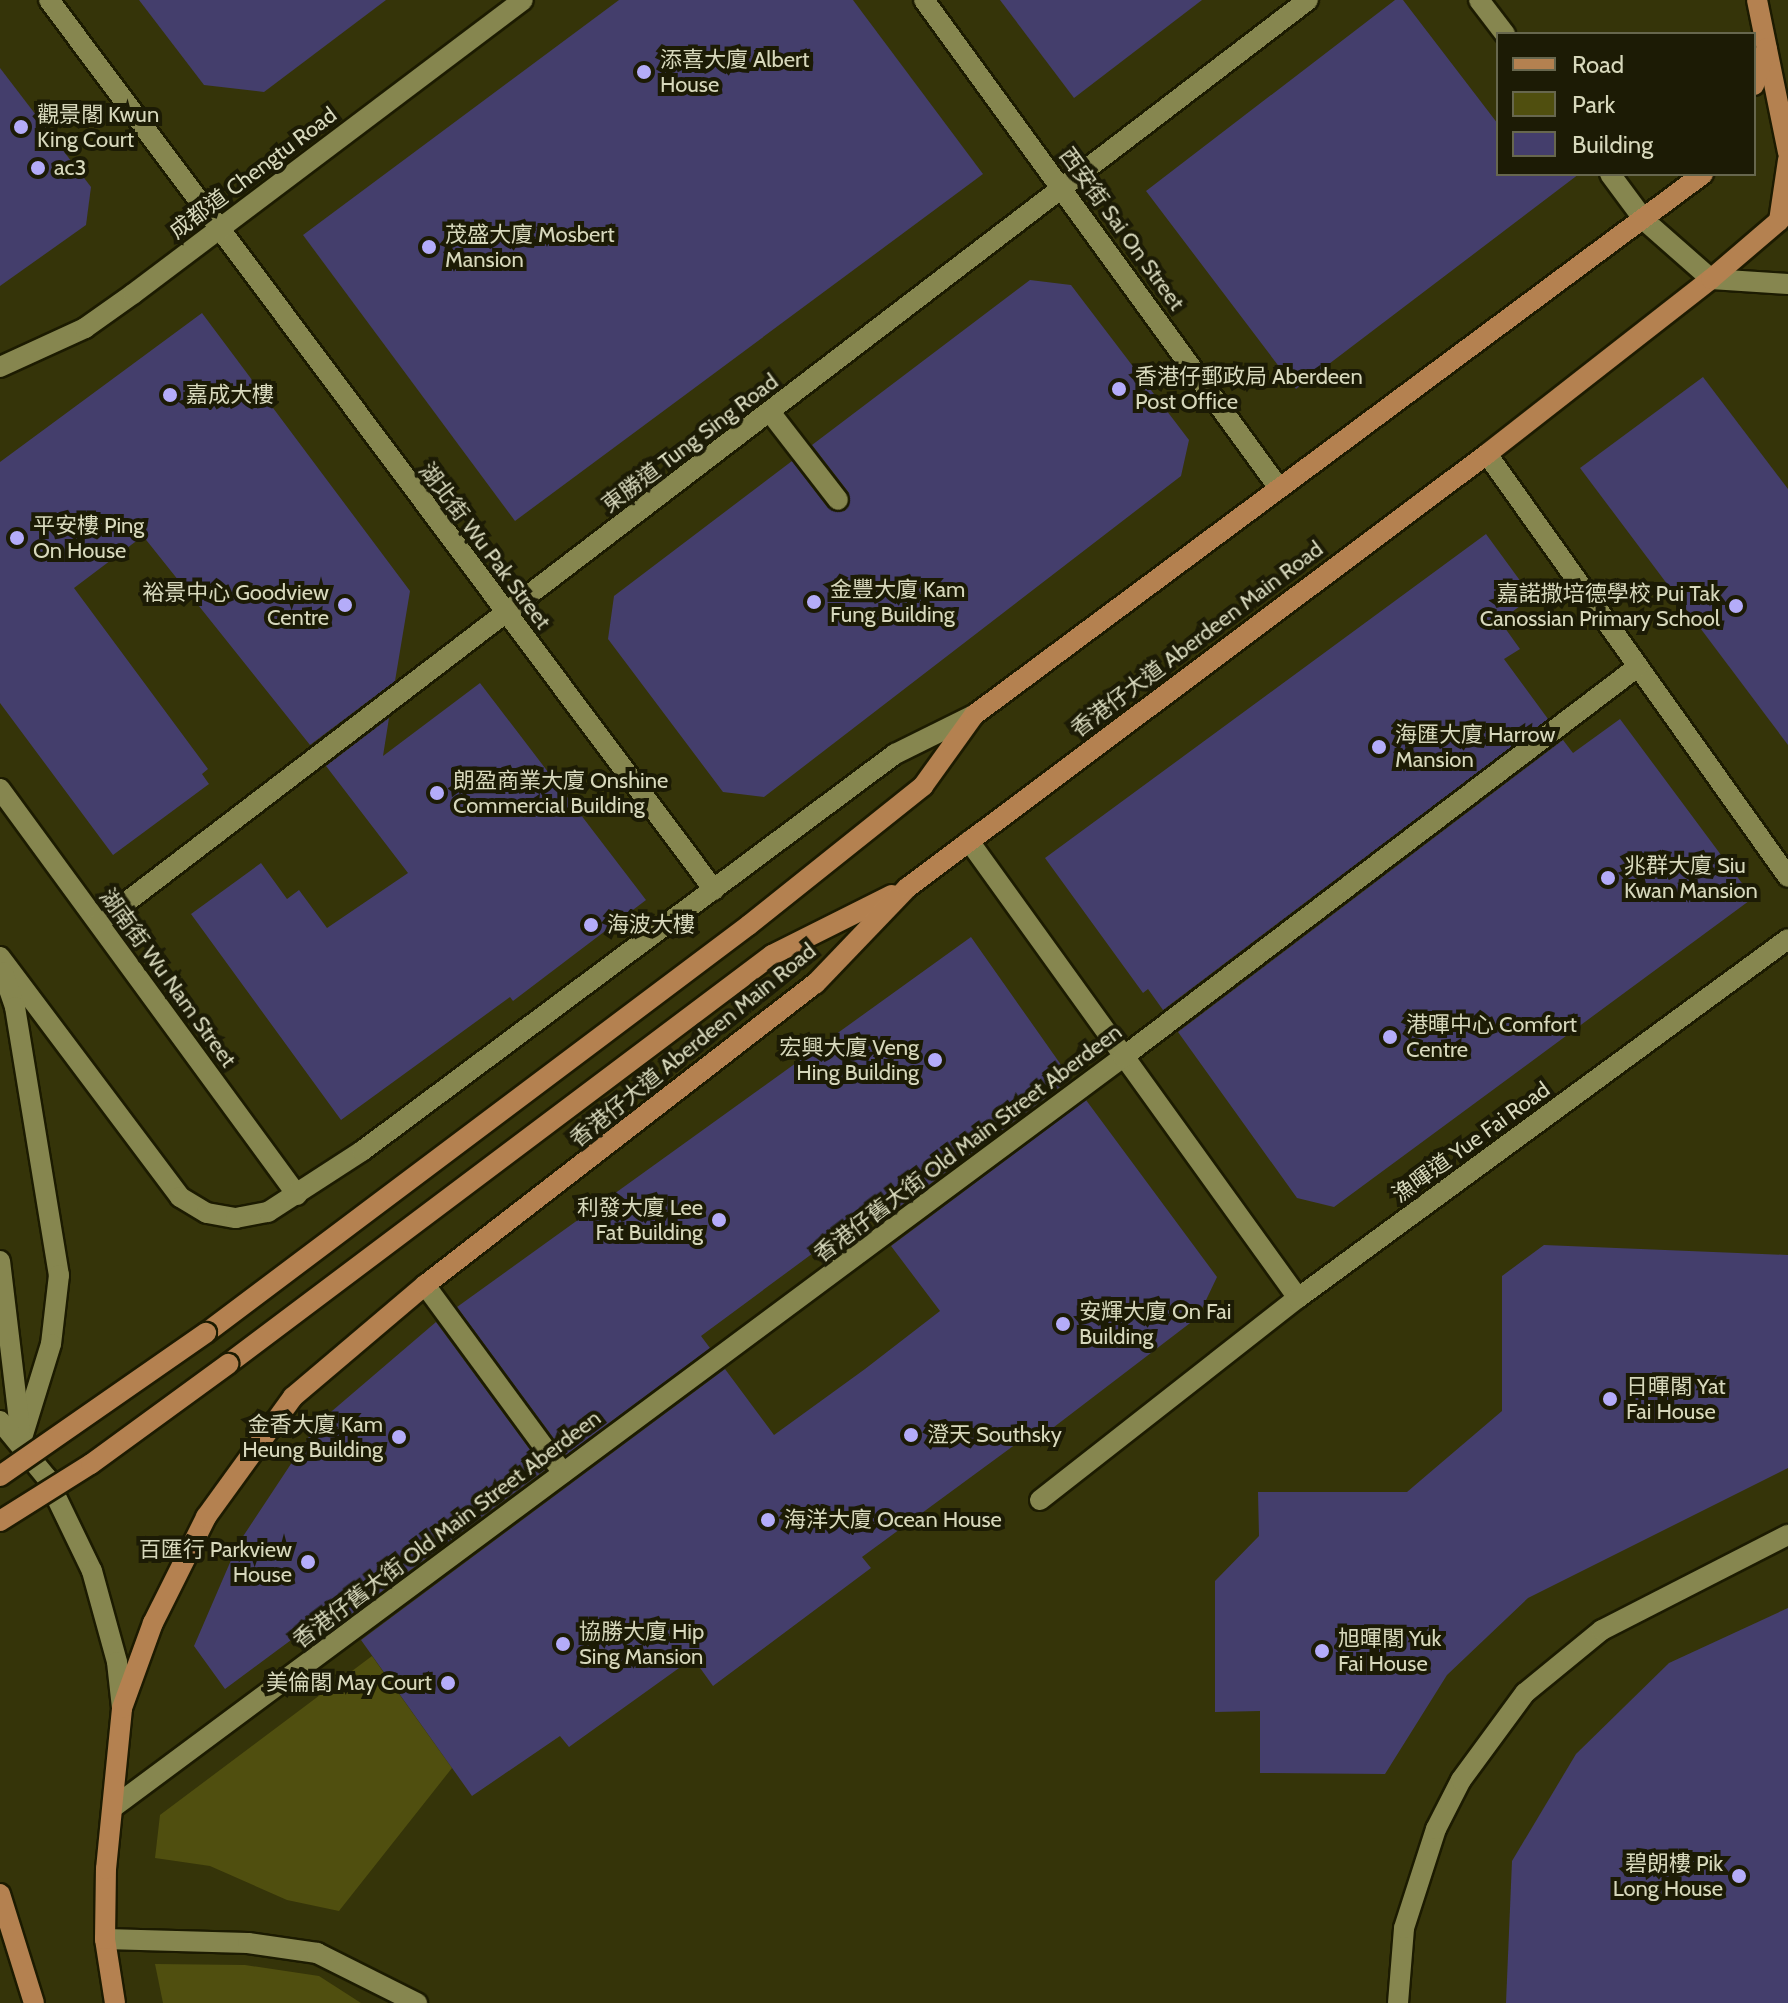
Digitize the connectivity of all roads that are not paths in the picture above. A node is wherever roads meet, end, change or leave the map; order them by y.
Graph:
1 (49, 0) edge
2 (523, 0) edge
3 (924, 0) edge
4 (1308, 0) edge
5 (1479, 0) edge
6 (1757, 0) edge
7 (1503, 32) edge
8 (1768, 44) junction
9 (1756, 79) edge
10 (1788, 153) edge
11 (1788, 160) edge
12 (1611, 176) edge
13 (1700, 176) edge
14 (1062, 188) junction
15 (1644, 220) junction
16 (219, 228) junction
17 (1711, 279) junction
18 (1788, 284) edge
19 (0, 367) edge
20 (770, 412) junction
21 (1487, 454) junction
22 (1279, 488) junction
23 (838, 500) dead end
24 (505, 614) junction
25 (1636, 668) junction
26 (974, 715) junction
27 (0, 789) edge
28 (969, 841) junction
29 (1788, 877) edge
30 (907, 888) junction
31 (714, 890) junction
32 (99, 923) junction
33 (1788, 939) edge
34 (0, 957) edge
35 (0, 965) edge
36 (1123, 1057) junction
37 (297, 1195) junction
38 (0, 1261) edge
39 (425, 1285) junction
40 (1298, 1298) junction
41 (0, 1421) edge
42 (21, 1441) junction
43 (563, 1473) junction
44 (0, 1476) edge
45 (1040, 1500) dead end
46 (0, 1521) edge
47 (1788, 1535) edge
48 (122, 1708) junction
49 (115, 1806) junction
50 (0, 1894) edge
51 (105, 1939) junction
52 (34, 2003) edge
53 (115, 2003) edge
54 (417, 2003) edge
55 (1398, 2003) edge

1 - 16 street, 湖北街 Wu Pak Street
2 - 16 street, 成都道 Chengtu Road
3 - 14 street, 西安街 Sai On Street
4 - 14 street, 東勝道 Tung Sing Road
5 - 7 street
6 - 8 main road
8 - 9 main road
8 - 10 main road
11 - 17 main road, 香港仔大道 Aberdeen Main Road
12 - 15 street
13 - 15 main road
14 - 20 street, 東勝道 Tung Sing Road
14 - 22 street, 西安街 Sai On Street
15 - 17 street
15 - 22 main road
16 - 19 street, 成都道 Chengtu Road
16 - 24 street, 湖北街 Wu Pak Street
17 - 18 street
17 - 21 main road, 香港仔大道 Aberdeen Main Road
20 - 23 street
20 - 24 street, 東勝道 Tung Sing Road
21 - 25 street
21 - 28 main road, 香港仔大道 Aberdeen Main Road
22 - 26 main road
24 - 31 street, 湖北街 Wu Pak Street
24 - 32 street, 東勝道 Tung Sing Road
25 - 29 street
25 - 36 street, 香港仔舊大街 Old Main Street Aberdeen
26 - 31 street
26 - 44 main road, bridge
27 - 32 street, 湖南街 Wu Nam Street
28 - 30 main road, 香港仔大道 Aberdeen Main Road
28 - 36 street
30 - 39 main road, 香港仔大道 Aberdeen Main Road
30 - 46 main road, bridge
31 - 37 street
32 - 37 street, 湖南街 Wu Nam Street
33 - 40 street, 漁暉道 Yue Fai Road
34 - 37 street
35 - 42 street
36 - 40 street
36 - 43 street, 香港仔舊大街 Old Main Street Aberdeen
38 - 42 street
39 - 43 street
39 - 48 main road, 香港仔大道 Aberdeen Main Road
40 - 45 street, 漁暉道 Yue Fai Road
41 - 42 street
42 - 48 street
43 - 49 street, 香港仔舊大街 Old Main Street Aberdeen
47 - 55 street
48 - 49 main road, 香港仔大道 Aberdeen Main Road
49 - 51 main road, 香港仔大道 Aberdeen Main Road
50 - 52 main road
51 - 53 main road, 香港仔大道 Aberdeen Main Road
51 - 54 street

